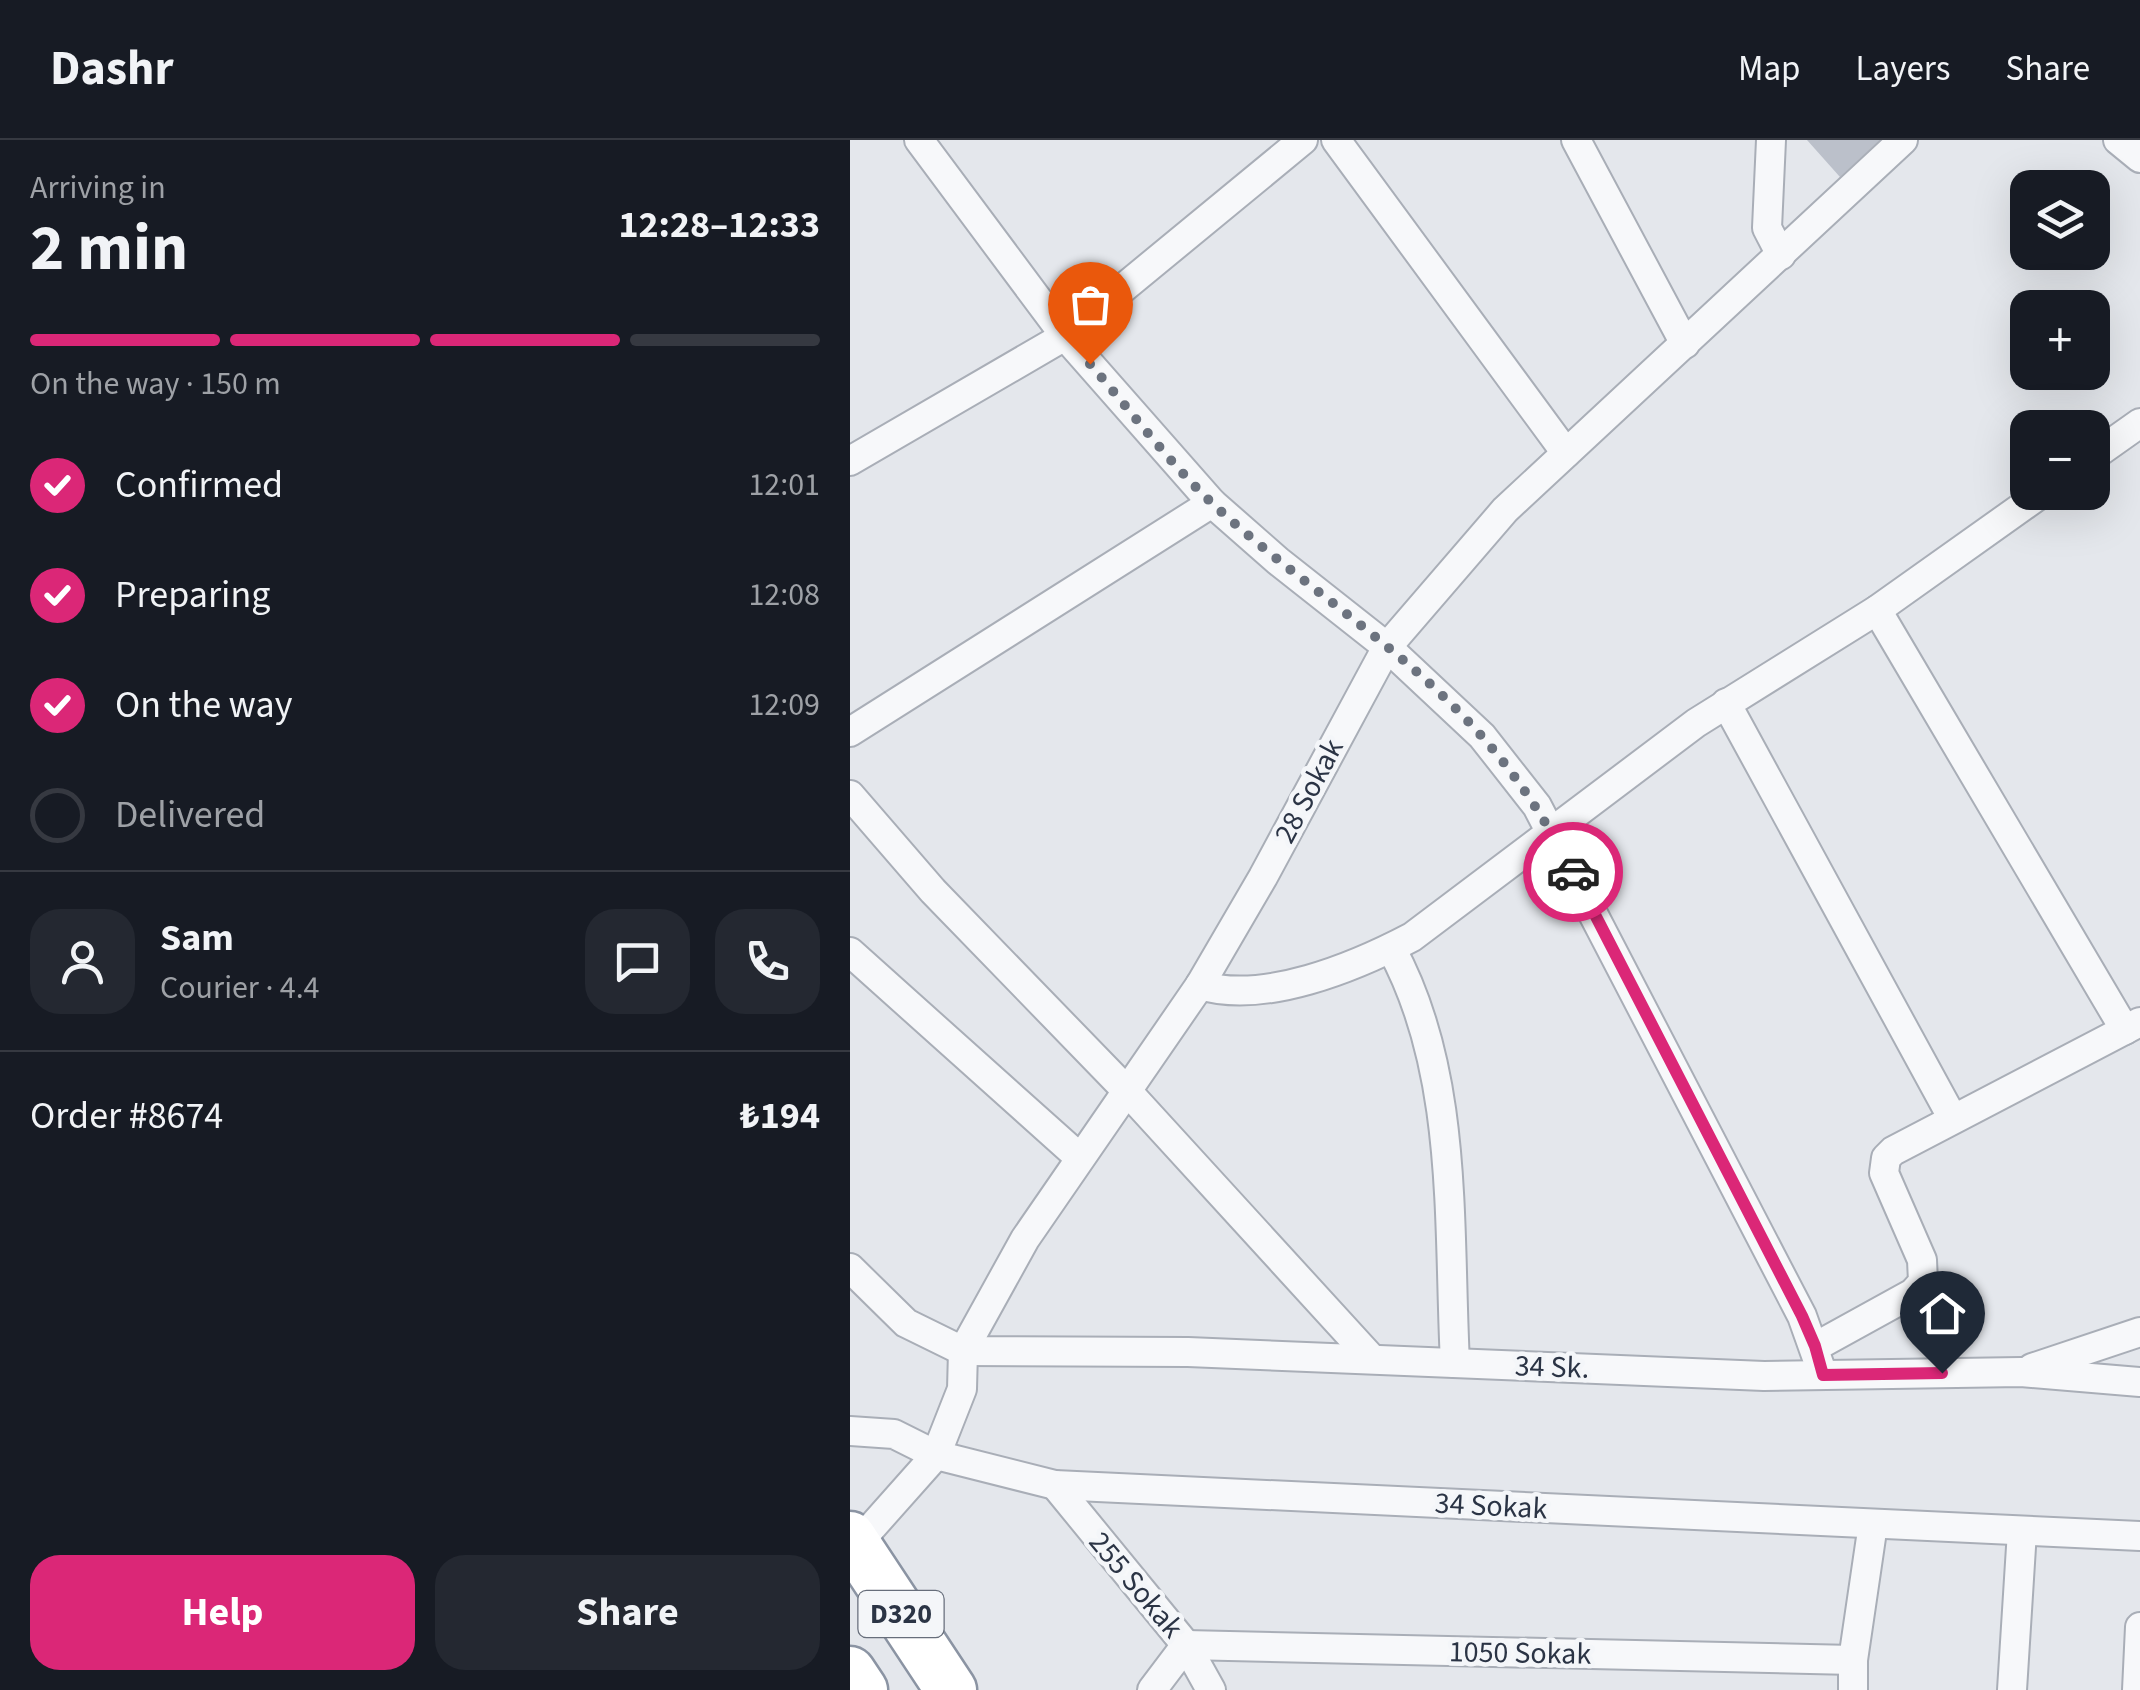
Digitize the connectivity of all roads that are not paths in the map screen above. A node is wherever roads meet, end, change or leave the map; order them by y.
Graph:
1 (919, 140) edge
2 (1303, 140) edge
3 (1336, 140) edge
4 (1576, 140) edge
5 (1771, 140) edge
6 (1903, 140) edge
7 (2118, 140) edge
8 (2140, 158) edge
9 (1781, 255) junction
10 (1065, 336) junction
11 (1685, 344) junction
12 (2136, 435) edge
13 (2110, 448) edge
14 (1566, 453) junction
15 (850, 461) edge
16 (1212, 504) junction
17 (2018, 510) edge
18 (1877, 610) junction
19 (1387, 647) junction
20 (1726, 703) junction
21 (850, 732) edge
22 (850, 795) edge
23 (1553, 832) junction
24 (1391, 948) junction
25 (850, 952) edge
26 (1200, 985) junction
27 (2132, 1026) edge
28 (1126, 1091) junction
29 (1953, 1119) junction
30 (1080, 1158) junction
31 (850, 1268) edge
32 (2140, 1332) edge
33 (1815, 1346) junction
34 (963, 1351) junction
35 (1372, 1360) junction
36 (1455, 1363) junction
37 (2021, 1372) junction
38 (1823, 1375) junction
39 (2140, 1382) edge
40 (850, 1431) edge
41 (936, 1455) junction
42 (1054, 1485) junction
43 (1873, 1524) junction
44 (2022, 1531) junction
45 (2140, 1536) edge
46 (853, 1541) edge
47 (2140, 1627) edge
48 (1186, 1645) junction
49 (1853, 1660) junction
50 (850, 1672) edge
51 (862, 1690) edge
52 (951, 1690) edge
53 (1152, 1690) edge
54 (1211, 1690) edge
55 (1852, 1690) edge
56 (2012, 1690) edge
57 (2137, 1690) edge

1 - 10 street
2 - 10 street
3 - 14 street
4 - 11 street
5 - 9 street
6 - 9 street, 28 Sokak
7 - 8 street
9 - 11 street, 28 Sokak
10 - 15 street
10 - 16 street
11 - 14 street, 28 Sokak
12 - 13 street
14 - 19 street, 28 Sokak
16 - 19 street
16 - 21 street
17 - 18 street
18 - 20 street
18 - 27 street
19 - 23 street
19 - 26 street, 28 Sokak
20 - 23 street
20 - 29 street
22 - 28 street
23 - 24 street
23 - 33 street
24 - 26 street
24 - 36 street
25 - 30 street
26 - 28 street, 28 Sokak
27 - 29 street
28 - 30 street, 28 Sokak
28 - 35 street
29 - 33 street
30 - 34 street, 28 Sokak
31 - 34 street
32 - 37 street
33 - 38 street
34 - 35 street, 34 Sk.
34 - 41 street, 28 Sokak
35 - 36 street, 34 Sk.
36 - 38 street, 34 Sk.
37 - 38 street, 34 Sk.
37 - 39 street, 34 Sk.
40 - 41 street, 34 Sokak
41 - 42 street, 34 Sokak
41 - 46 street, 28 Sokak
42 - 43 street, 34 Sokak
42 - 48 street, 255 Sokak
43 - 44 street, 34 Sokak
43 - 49 street
44 - 45 street, 34 Sokak
44 - 56 street
46 - 52 highway, D320
47 - 57 street
48 - 49 street, 1050 Sokak
48 - 53 street
48 - 54 street, 255 Sokak
49 - 55 street
50 - 51 highway, D320

